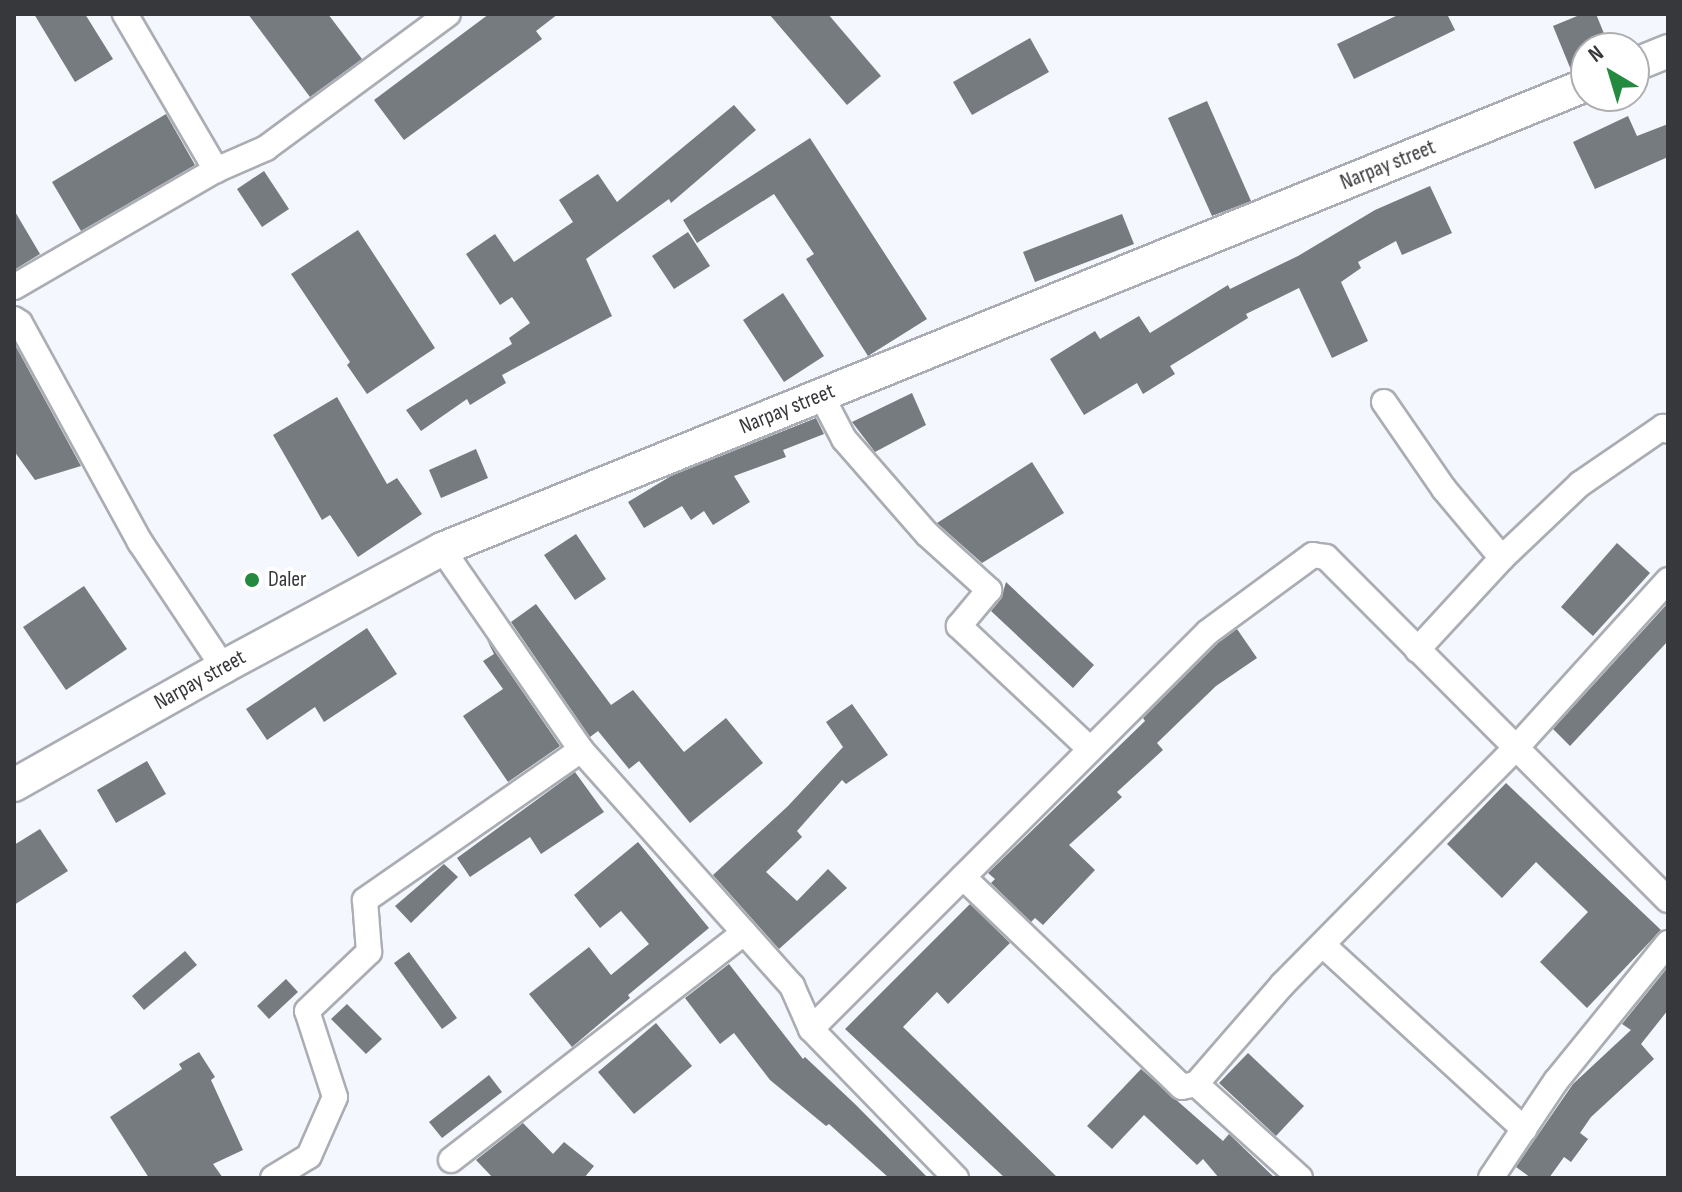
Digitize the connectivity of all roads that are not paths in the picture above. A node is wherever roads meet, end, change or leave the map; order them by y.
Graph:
1 (125, 14) edge
2 (448, 14) edge
3 (1570, 91) edge
4 (216, 170) junction
5 (14, 287) edge
6 (14, 319) edge
7 (821, 395) junction
8 (1384, 402) dead end
9 (1668, 431) edge
10 (442, 549) junction
11 (1502, 558) junction
12 (1668, 580) edge
13 (1417, 650) junction
14 (223, 667) junction
15 (1090, 749) junction
16 (1515, 749) junction
17 (581, 750) junction
18 (14, 785) edge
19 (963, 877) junction
20 (1668, 900) edge
21 (744, 933) junction
22 (1668, 943) edge
23 (1323, 945) junction
24 (811, 1029) junction
25 (1196, 1084) junction
26 (1524, 1129) junction
27 (451, 1160) dead end
28 (273, 1178) edge
29 (956, 1178) edge
30 (1300, 1178) edge
31 (1491, 1178) edge

1 - 4 street
2 - 4 street
3 - 7 main road, Narpay street
4 - 5 street
6 - 14 street
7 - 10 main road, Narpay street
7 - 15 street
8 - 11 street
9 - 11 street
10 - 14 main road, Narpay street
10 - 17 street
11 - 13 street
12 - 16 street
13 - 15 street
13 - 16 street
14 - 18 main road, Narpay street
15 - 19 street
16 - 20 street
16 - 23 street
17 - 21 street
17 - 28 street
19 - 24 street
19 - 25 street
21 - 24 street
21 - 27 street
22 - 26 street
23 - 25 street
23 - 26 street
24 - 29 street
25 - 30 street
26 - 31 street

